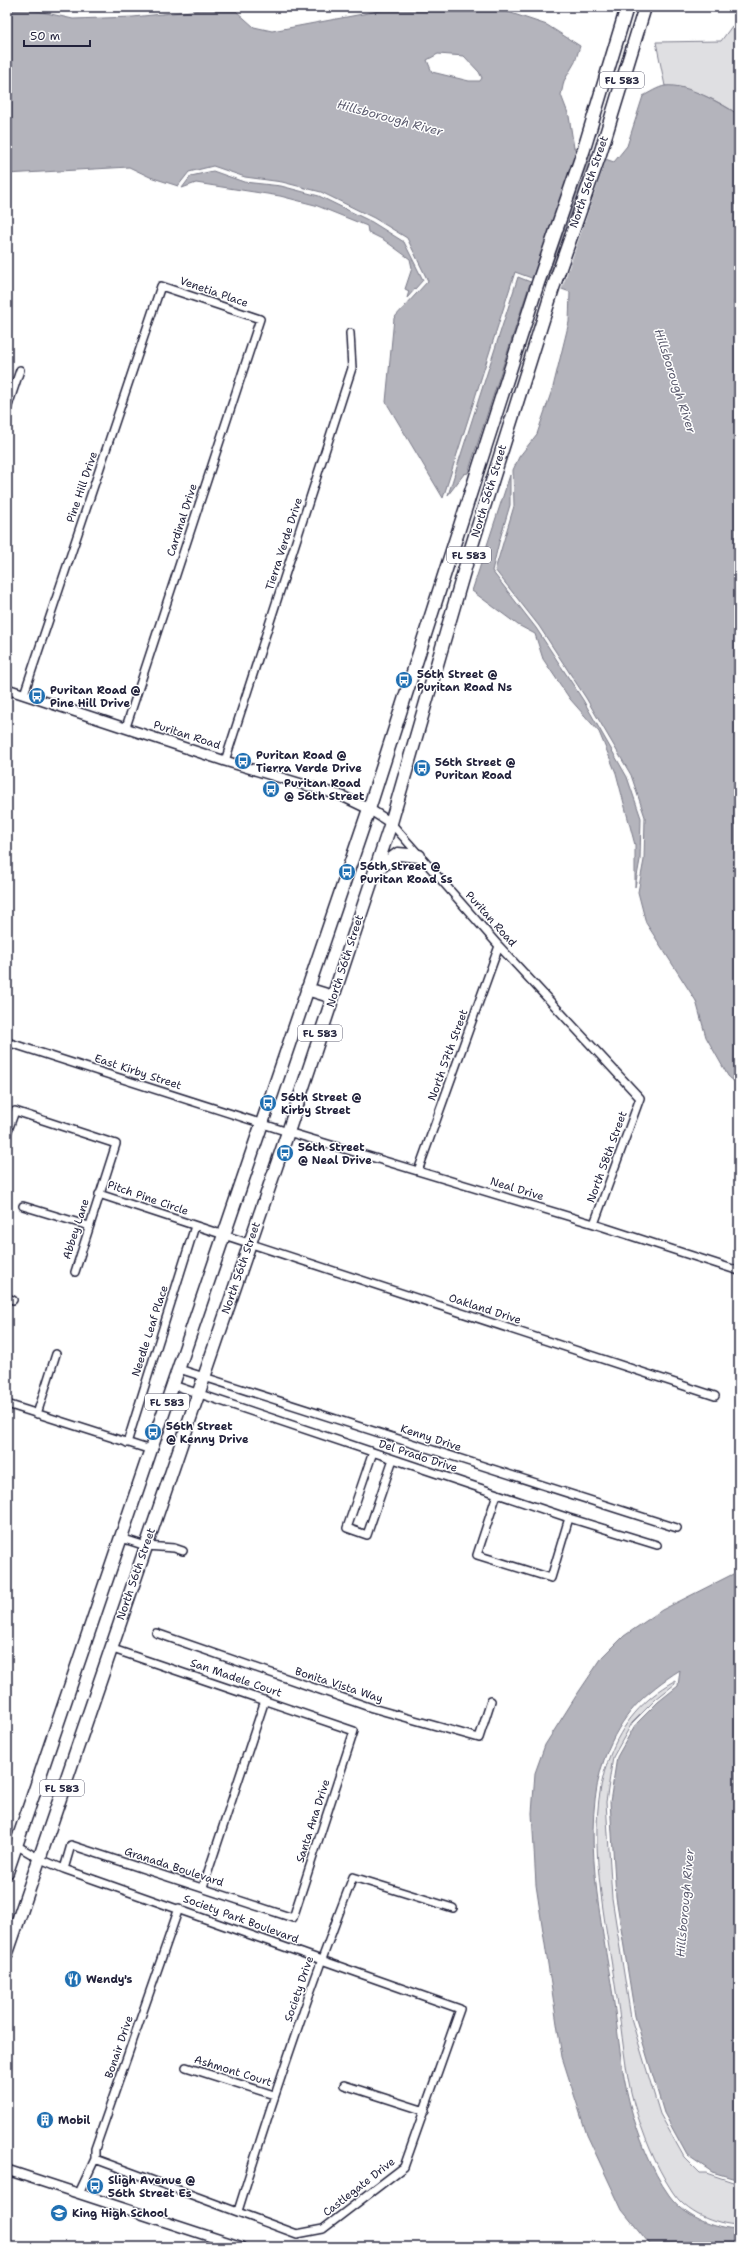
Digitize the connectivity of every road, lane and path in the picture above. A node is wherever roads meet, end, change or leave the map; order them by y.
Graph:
1 (627, 7) edge
2 (645, 7) edge
3 (161, 286) joint
4 (260, 319) joint
5 (350, 332) dead end
6 (20, 370) dead end
7 (7, 409) edge
8 (438, 596) junction
9 (455, 602) junction
10 (7, 690) edge
11 (24, 694) junction
12 (126, 727) junction
13 (226, 761) junction
14 (369, 809) junction
15 (390, 823) junction
16 (419, 856) junction
17 (374, 871) junction
18 (499, 946) junction
19 (307, 989) junction
20 (332, 997) junction
21 (7, 1042) edge
22 (640, 1098) joint
23 (263, 1124) junction
24 (288, 1132) junction
25 (7, 1133) edge
26 (418, 1171) junction
27 (99, 1194) junction
28 (23, 1206) dead end
29 (594, 1224) junction
30 (89, 1226) junction
31 (195, 1226) junction
32 (225, 1235) junction
33 (249, 1243) junction
34 (739, 1271) edge
35 (74, 1272) dead end
36 (56, 1354) dead end
37 (179, 1369) junction
38 (203, 1377) junction
39 (173, 1385) junction
40 (197, 1393) junction
41 (715, 1396) dead end
42 (7, 1404) edge
43 (37, 1414) junction
44 (127, 1443) junction
45 (151, 1450) junction
46 (372, 1452) junction
47 (393, 1459) junction
48 (497, 1494) junction
49 (569, 1518) junction
50 (677, 1528) dead end
51 (121, 1538) junction
52 (657, 1545) dead end
53 (146, 1546) junction
54 (183, 1551) dead end
55 (156, 1633) dead end
56 (110, 1648) junction
57 (265, 1700) junction
58 (491, 1701) dead end
59 (354, 1731) joint
60 (16, 1845) junction
61 (38, 1858) junction
62 (64, 1868) junction
63 (7, 1872) edge
64 (203, 1887) junction
65 (179, 1908) junction
66 (453, 1908) dead end
67 (294, 1918) joint
68 (7, 1953) edge
69 (320, 1960) junction
70 (460, 2009) joint
71 (186, 2067) dead end
72 (344, 2085) dead end
73 (274, 2095) junction
74 (425, 2112) junction
75 (95, 2159) junction
76 (7, 2170) edge
77 (79, 2193) junction
78 (238, 2211) junction
79 (242, 2247) edge

1 - 8 main road, North 56th Street / FL 583
2 - 9 main road, North 56th Street / FL 583
3 - 4 street, Venetia Place
3 - 11 street, Pine Hill Drive
4 - 12 street, Cardinal Drive
5 - 13 street, Tierra Verde Drive
6 - 7 street
8 - 9 main road
8 - 14 main road, North 56th Street / FL 583
9 - 15 main road, North 56th Street / FL 583
10 - 11 street, Puritan Road
11 - 12 street, Puritan Road
12 - 13 street, Puritan Road
13 - 14 street, Puritan Road
14 - 15 street, Puritan Road
14 - 19 main road, North 56th Street / FL 583
15 - 16 street, Puritan Road
15 - 17 main road, North 56th Street / FL 583
16 - 17 main road
16 - 18 street, Puritan Road
17 - 20 main road, North 56th Street / FL 583
18 - 22 street, Puritan Road
18 - 26 street, North 57th Street
19 - 20 main road
19 - 23 main road, North 56th Street / FL 583
20 - 24 main road, North 56th Street / FL 583
21 - 23 street, East Kirby Street
22 - 29 street, North 58th Street
23 - 24 street, East Kirby Street
23 - 32 main road, North 56th Street / FL 583
24 - 26 street, Neal Drive
24 - 33 main road, North 56th Street / FL 583
25 - 27 street, Pitch Pine Circle
26 - 29 street, Neal Drive
27 - 30 street, Abbey Lane
27 - 31 street, Pitch Pine Circle
28 - 30 street
29 - 34 street, Neal Drive
30 - 35 street, Abbey Lane
31 - 32 street, Pitch Pine Circle
31 - 44 street, Needle Leaf Place
32 - 33 street, Pitch Pine Circle
32 - 37 main road, North 56th Street / FL 583
33 - 38 main road, North 56th Street / FL 583
33 - 41 street, Oakland Drive
36 - 43 street
37 - 38 street, Kenny Drive
37 - 39 main road, North 56th Street / FL 583
38 - 40 main road, North 56th Street / FL 583
38 - 50 street, Kenny Drive
39 - 40 street, Del Prado Drive
39 - 45 main road, North 56th Street / FL 583
40 - 46 street, Del Prado Drive
40 - 53 main road, North 56th Street / FL 583
42 - 43 street
43 - 44 street
44 - 45 street
45 - 51 main road, North 56th Street / FL 583
46 - 47 street, Del Prado Drive
46 - 47 street
47 - 48 street, Del Prado Drive
48 - 49 street, Del Prado Drive
48 - 49 street
49 - 52 street, Del Prado Drive
51 - 53 street
51 - 60 main road, North 56th Street / FL 583
53 - 54 street
53 - 56 main road, North 56th Street / FL 583
55 - 58 street, Bonita Vista Way
56 - 57 street, San Madele Court
56 - 61 main road, North 56th Street / FL 583
57 - 59 street, San Madele Court
57 - 64 street
59 - 67 street, Santa Ana Drive
60 - 61 street, Society Park Boulevard
60 - 63 main road, North 56th Street / FL 583
61 - 62 street, Society Park Boulevard
61 - 68 main road, North 56th Street / FL 583
62 - 64 street, Granada Boulevard
62 - 65 street, Society Park Boulevard
64 - 67 street, Granada Boulevard
65 - 69 street, Society Park Boulevard
65 - 75 street, Bonair Drive
66 - 69 street, Society Drive
69 - 70 street, Society Park Boulevard
69 - 73 street, Society Drive
70 - 74 street, Castlegate Drive
71 - 73 street, Ashmont Court
72 - 74 street
73 - 78 street, Society Drive
74 - 78 street, Castlegate Drive
75 - 77 street, Bonair Drive
75 - 78 street, Castlegate Drive
76 - 77 street
77 - 79 street

